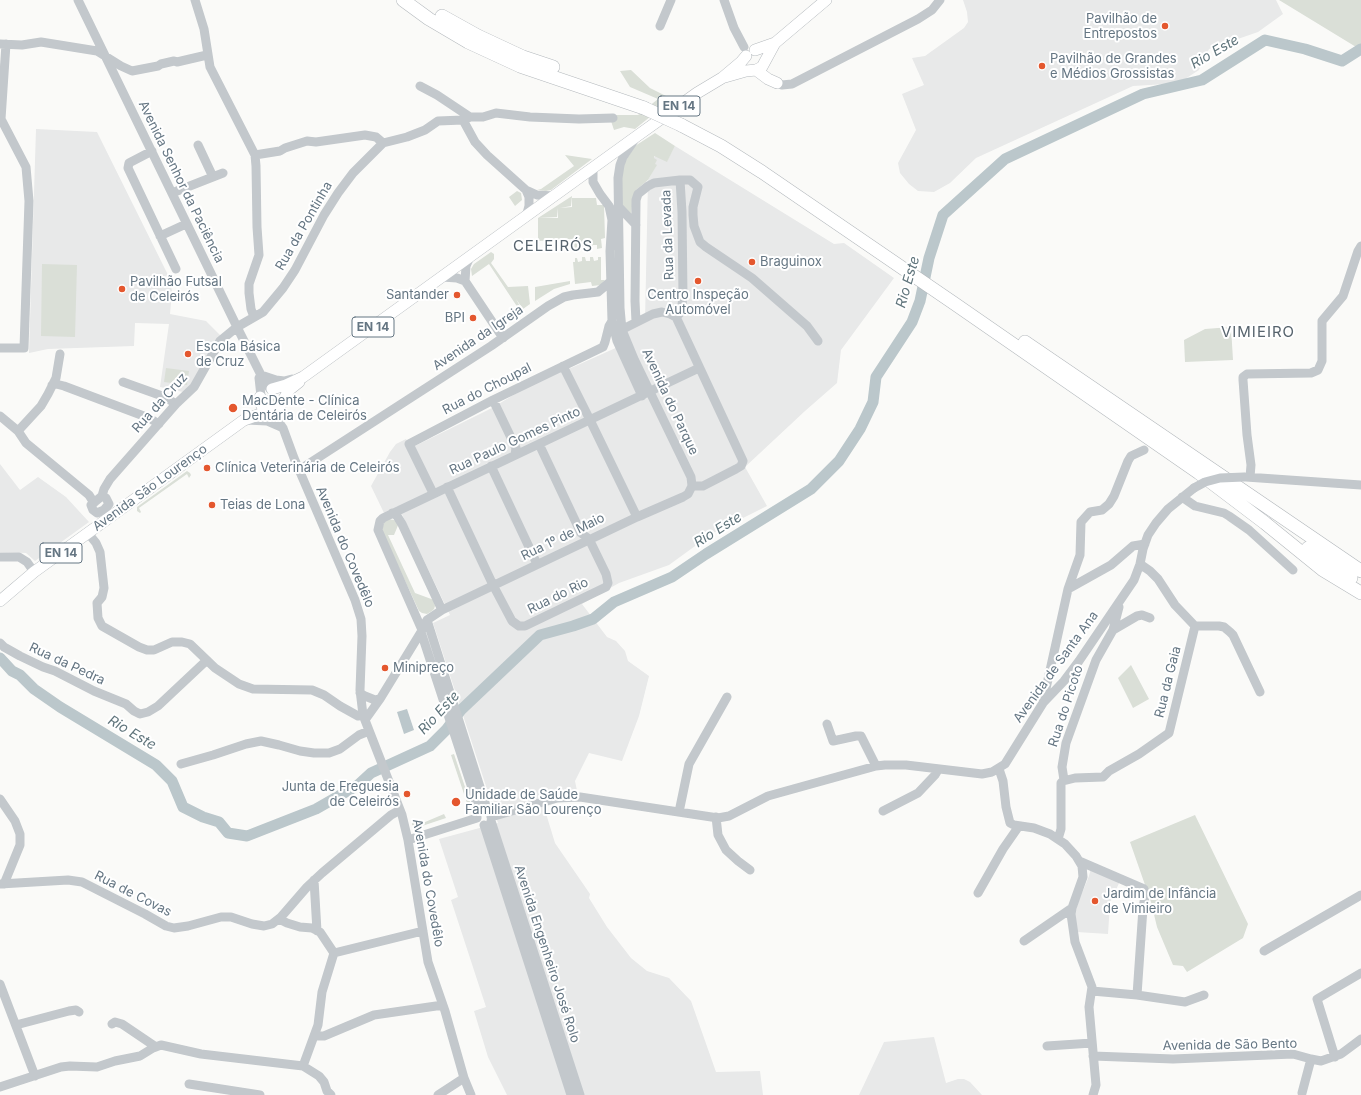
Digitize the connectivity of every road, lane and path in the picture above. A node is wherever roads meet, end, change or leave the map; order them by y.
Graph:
1 (78, 0) edge
2 (195, 0) edge
3 (403, 0) edge
4 (417, 0) edge
5 (671, 0) edge
6 (724, 0) edge
7 (826, 0) edge
8 (940, 0) edge
9 (660, 26) dead end
10 (775, 43) junction
11 (3, 44) edge
12 (748, 52) junction
13 (207, 55) junction
14 (106, 57) junction
15 (765, 61) junction
16 (755, 70) junction
17 (722, 78) junction
18 (777, 83) junction
19 (420, 86) dead end
20 (648, 106) junction
21 (613, 118) dead end
22 (466, 119) junction
23 (637, 136) junction
24 (383, 143) junction
25 (198, 145) dead end
26 (152, 151) junction
27 (255, 155) junction
28 (593, 168) junction
29 (223, 173) dead end
30 (213, 177) junction
31 (680, 180) junction
32 (526, 190) junction
33 (172, 193) junction
34 (554, 196) junction
35 (618, 206) junction
36 (526, 217) junction
37 (186, 224) junction
38 (636, 225) junction
39 (160, 236) junction
40 (1361, 246) edge
41 (470, 257) junction
42 (176, 269) dead end
43 (442, 277) junction
44 (465, 281) junction
45 (610, 286) junction
46 (620, 290) junction
47 (598, 292) junction
48 (958, 301) junction
49 (611, 304) junction
50 (254, 317) junction
51 (676, 317) junction
52 (612, 321) junction
53 (636, 322) junction
54 (237, 327) junction
55 (618, 331) junction
56 (503, 338) junction
57 (818, 341) dead end
58 (0, 348) edge
59 (60, 354) dead end
60 (52, 361) dead end
61 (562, 366) junction
62 (699, 368) junction
63 (260, 375) junction
64 (303, 377) junction
65 (123, 382) dead end
66 (52, 385) junction
67 (266, 393) junction
68 (646, 394) junction
69 (493, 400) junction
70 (176, 404) junction
71 (275, 407) junction
72 (0, 416) edge
73 (244, 420) junction
74 (590, 420) junction
75 (159, 424) junction
76 (282, 428) junction
77 (18, 431) junction
78 (539, 444) junction
79 (1144, 450) dead end
80 (515, 455) junction
81 (491, 466) junction
82 (299, 470) junction
83 (1247, 477) junction
84 (1361, 485) edge
85 (692, 486) junction
86 (447, 487) junction
87 (433, 493) junction
88 (102, 496) junction
89 (1182, 497) junction
90 (94, 502) junction
91 (1272, 510) junction
92 (107, 514) junction
93 (392, 514) junction
94 (637, 516) junction
95 (1265, 523) junction
96 (88, 533) junction
97 (589, 540) junction
98 (1145, 544) junction
99 (0, 557) edge
100 (537, 564) junction
101 (1140, 564) junction
102 (1293, 570) dead end
103 (1361, 571) edge
104 (34, 572) junction
105 (1361, 578) edge
106 (1361, 584) edge
107 (493, 585) junction
108 (1068, 589) junction
109 (1361, 593) edge
110 (1121, 598) junction
111 (0, 601) edge
112 (442, 610) junction
113 (1150, 618) dead end
114 (427, 620) junction
115 (1195, 626) junction
116 (1113, 630) junction
117 (421, 631) junction
118 (0, 642) edge
119 (207, 660) junction
120 (360, 692) junction
121 (1260, 692) dead end
122 (727, 697) dead end
123 (380, 699) junction
124 (1043, 703) junction
125 (364, 718) junction
126 (827, 724) dead end
127 (369, 731) junction
128 (181, 764) dead end
129 (876, 766) junction
130 (998, 769) junction
131 (938, 770) junction
132 (1064, 780) junction
133 (0, 799) edge
134 (400, 810) junction
135 (883, 811) dead end
136 (679, 812) junction
137 (477, 818) junction
138 (489, 818) junction
139 (716, 818) junction
140 (1019, 826) junction
141 (1058, 839) junction
142 (408, 840) junction
143 (1079, 861) junction
144 (750, 870) dead end
145 (314, 880) junction
146 (2, 884) edge
147 (978, 894) dead end
148 (1361, 895) edge
149 (1072, 908) junction
150 (279, 919) junction
151 (317, 931) junction
152 (423, 931) junction
153 (1024, 941) dead end
154 (1264, 952) dead end
155 (334, 953) junction
156 (1361, 973) edge
157 (0, 984) edge
158 (1092, 991) junction
159 (1137, 995) junction
160 (1204, 995) dead end
161 (443, 1005) junction
162 (79, 1012) dead end
163 (112, 1024) dead end
164 (16, 1025) junction
165 (314, 1036) junction
166 (1361, 1039) edge
167 (1092, 1043) junction
168 (1047, 1046) dead end
169 (156, 1047) junction
170 (1093, 1056) junction
171 (1335, 1057) junction
172 (1311, 1059) junction
173 (302, 1066) junction
174 (35, 1076) junction
175 (464, 1078) junction
176 (189, 1084) dead end
177 (0, 1087) edge
178 (1302, 1093) dead end
179 (245, 1094) edge
180 (325, 1094) edge
181 (260, 1095) edge
182 (438, 1095) edge
183 (471, 1095) edge
184 (570, 1095) edge
185 (580, 1095) edge
186 (1093, 1095) edge

1 - 14 street, Avenida Senhor da Paciência
2 - 13 street
3 - 20 highway
4 - 20 highway
5 - 9 street
6 - 12 street
7 - 10 main road, EN 14
8 - 18 street
10 - 12 main road, EN 14
10 - 15 main road, EN 14
11 - 14 street
11 - 58 street
12 - 15 main road
12 - 16 main road
12 - 17 main road, EN 14
13 - 14 street
13 - 27 street
14 - 26 street, Avenida Senhor da Paciência
15 - 16 main road, EN 14
15 - 18 main road
16 - 17 main road, EN 14
16 - 18 main road
17 - 23 main road, EN 14
19 - 22 street
20 - 48 highway, bridge
21 - 22 street
22 - 24 street
22 - 32 street
23 - 28 main road, EN 14
23 - 35 street, Avenida do Parque
24 - 27 street
24 - 50 street, Rua da Pontinha
25 - 30 street
26 - 33 street, Avenida Senhor da Paciência
26 - 39 street
27 - 50 street
28 - 34 main road, EN 14
28 - 45 street, Avenida do Parque
29 - 30 street
30 - 33 street
31 - 38 street, Rua da Levada
31 - 51 street, Rua da Levada
31 - 57 street
32 - 34 street
32 - 36 street
33 - 37 street, Avenida Senhor da Paciência
34 - 36 main road, EN 14
35 - 38 street
35 - 46 street, Avenida do Parque
36 - 41 main road, EN 14
37 - 39 street
37 - 54 street, Avenida Senhor da Paciência
38 - 53 street
39 - 42 street
40 - 83 street
41 - 43 main road, EN 14
41 - 44 street
43 - 44 street
43 - 64 main road, EN 14
44 - 56 street
45 - 46 street
45 - 47 street
45 - 49 street, Avenida do Parque
46 - 55 street, Avenida do Parque
47 - 49 street
47 - 56 street, Avenida da Igreja
48 - 91 highway
48 - 95 highway
49 - 52 street, Avenida do Parque
50 - 54 street, Rua da Pontinha
51 - 53 street
51 - 62 street
52 - 55 street, Avenida do Parque
52 - 61 street, Rua do Choupal
53 - 55 street
54 - 63 street, Avenida Senhor da Paciência
54 - 70 street, Rua da Cruz
55 - 68 street, Avenida do Parque
56 - 82 street, Avenida da Igreja
59 - 66 street
60 - 66 street
61 - 69 street, Rua do Choupal
61 - 74 street
62 - 68 street
62 - 85 street
63 - 64 street
63 - 67 street
64 - 67 main road, EN 14
64 - 71 main road, EN 14
65 - 70 street
66 - 75 street
66 - 77 street
67 - 71 main road
67 - 71 main road
67 - 73 main road, EN 14
68 - 74 street, Rua Paulo Gomes Pinto
68 - 85 street, Avenida do Parque
69 - 80 street
69 - 87 street, Rua do Choupal
70 - 75 street, Rua da Cruz
71 - 73 main road, EN 14
71 - 76 street, Avenida do Covedêlo
72 - 77 street
73 - 76 street
73 - 92 main road, Avenida São Lourenço / EN 14
74 - 78 street, Rua Paulo Gomes Pinto
74 - 94 street
75 - 88 street, Rua da Cruz
76 - 82 street, Avenida do Covedêlo
77 - 90 street
78 - 80 street, Rua Paulo Gomes Pinto
78 - 97 street
79 - 108 street
80 - 81 street, Rua Paulo Gomes Pinto
81 - 86 street, Rua Paulo Gomes Pinto
81 - 100 street
82 - 120 street, Avenida do Covedêlo
83 - 84 street, Avenida de Santa Ana
83 - 89 street, Avenida de Santa Ana, bridge
85 - 94 street, Rua 1º de Maio
86 - 87 street, Rua Paulo Gomes Pinto
86 - 107 street
87 - 93 street, Rua Paulo Gomes Pinto
88 - 90 street
88 - 92 street
89 - 98 street, Avenida de Santa Ana
89 - 102 street
90 - 92 street
91 - 103 highway
91 - 105 highway
92 - 96 main road, Avenida São Lourenço / EN 14
93 - 112 street
93 - 117 street
94 - 97 street, Rua 1º de Maio
95 - 106 highway
95 - 109 highway
96 - 104 main road, Avenida São Lourenço / EN 14
96 - 119 street
97 - 100 street, Rua 1º de Maio
97 - 107 street, Rua do Rio
98 - 101 street, Avenida de Santa Ana
98 - 108 street
99 - 104 street
100 - 107 street, Rua 1º de Maio
101 - 110 street, Avenida de Santa Ana
101 - 115 street
104 - 111 main road, Avenida São Lourenço / EN 14
107 - 112 street, Rua 1º de Maio
108 - 124 street
110 - 116 street, Rua do Picoto
110 - 124 street, Avenida de Santa Ana
112 - 114 street
113 - 116 street
114 - 117 street
114 - 138 street, Avenida Engenheiro José Rolo
115 - 121 street
115 - 132 street, Rua da Gaia
116 - 132 street, Rua do Picoto
117 - 123 street
117 - 137 street
118 - 119 street, Rua da Pedra
119 - 125 street
120 - 123 street
120 - 125 street, Avenida do Covedêlo
122 - 136 street
123 - 125 street
124 - 130 street, Avenida de Santa Ana
125 - 127 street, Avenida do Covedêlo
126 - 129 street
127 - 128 street
127 - 134 street, Avenida do Covedêlo
129 - 131 street
129 - 139 street
130 - 131 street
130 - 140 street
131 - 135 street
132 - 141 street
133 - 146 street
134 - 142 street, Avenida do Covedêlo
134 - 145 street, Rua de Covas
136 - 138 street
136 - 139 street
137 - 138 street, Avenida Engenheiro José Rolo
137 - 138 street
137 - 142 street
138 - 184 street, Avenida Engenheiro José Rolo
138 - 185 street, Avenida Engenheiro José Rolo
139 - 144 street
140 - 141 street
140 - 147 street
141 - 143 street
142 - 152 street, Avenida do Covedêlo
143 - 149 street
143 - 159 street
145 - 150 street, Rua de Covas
145 - 151 street
146 - 150 street, Rua de Covas
148 - 154 street
149 - 153 street
149 - 158 street
150 - 151 street
151 - 155 street
152 - 155 street
152 - 161 street, Avenida do Covedêlo
155 - 165 street
156 - 171 street
157 - 164 street
158 - 159 street
158 - 167 street
159 - 160 street
161 - 165 street
161 - 175 street, Avenida do Covedêlo
162 - 164 street
163 - 169 street
164 - 174 street
165 - 173 street
166 - 171 street, Avenida de São Bento
167 - 168 street
167 - 170 street
169 - 173 street
169 - 174 street
170 - 172 street, Avenida de São Bento
170 - 186 street
171 - 172 street, Avenida de São Bento
172 - 178 street
173 - 180 street
174 - 177 street
175 - 182 street
175 - 183 street, Avenida do Covedêlo
176 - 179 street
179 - 181 street

